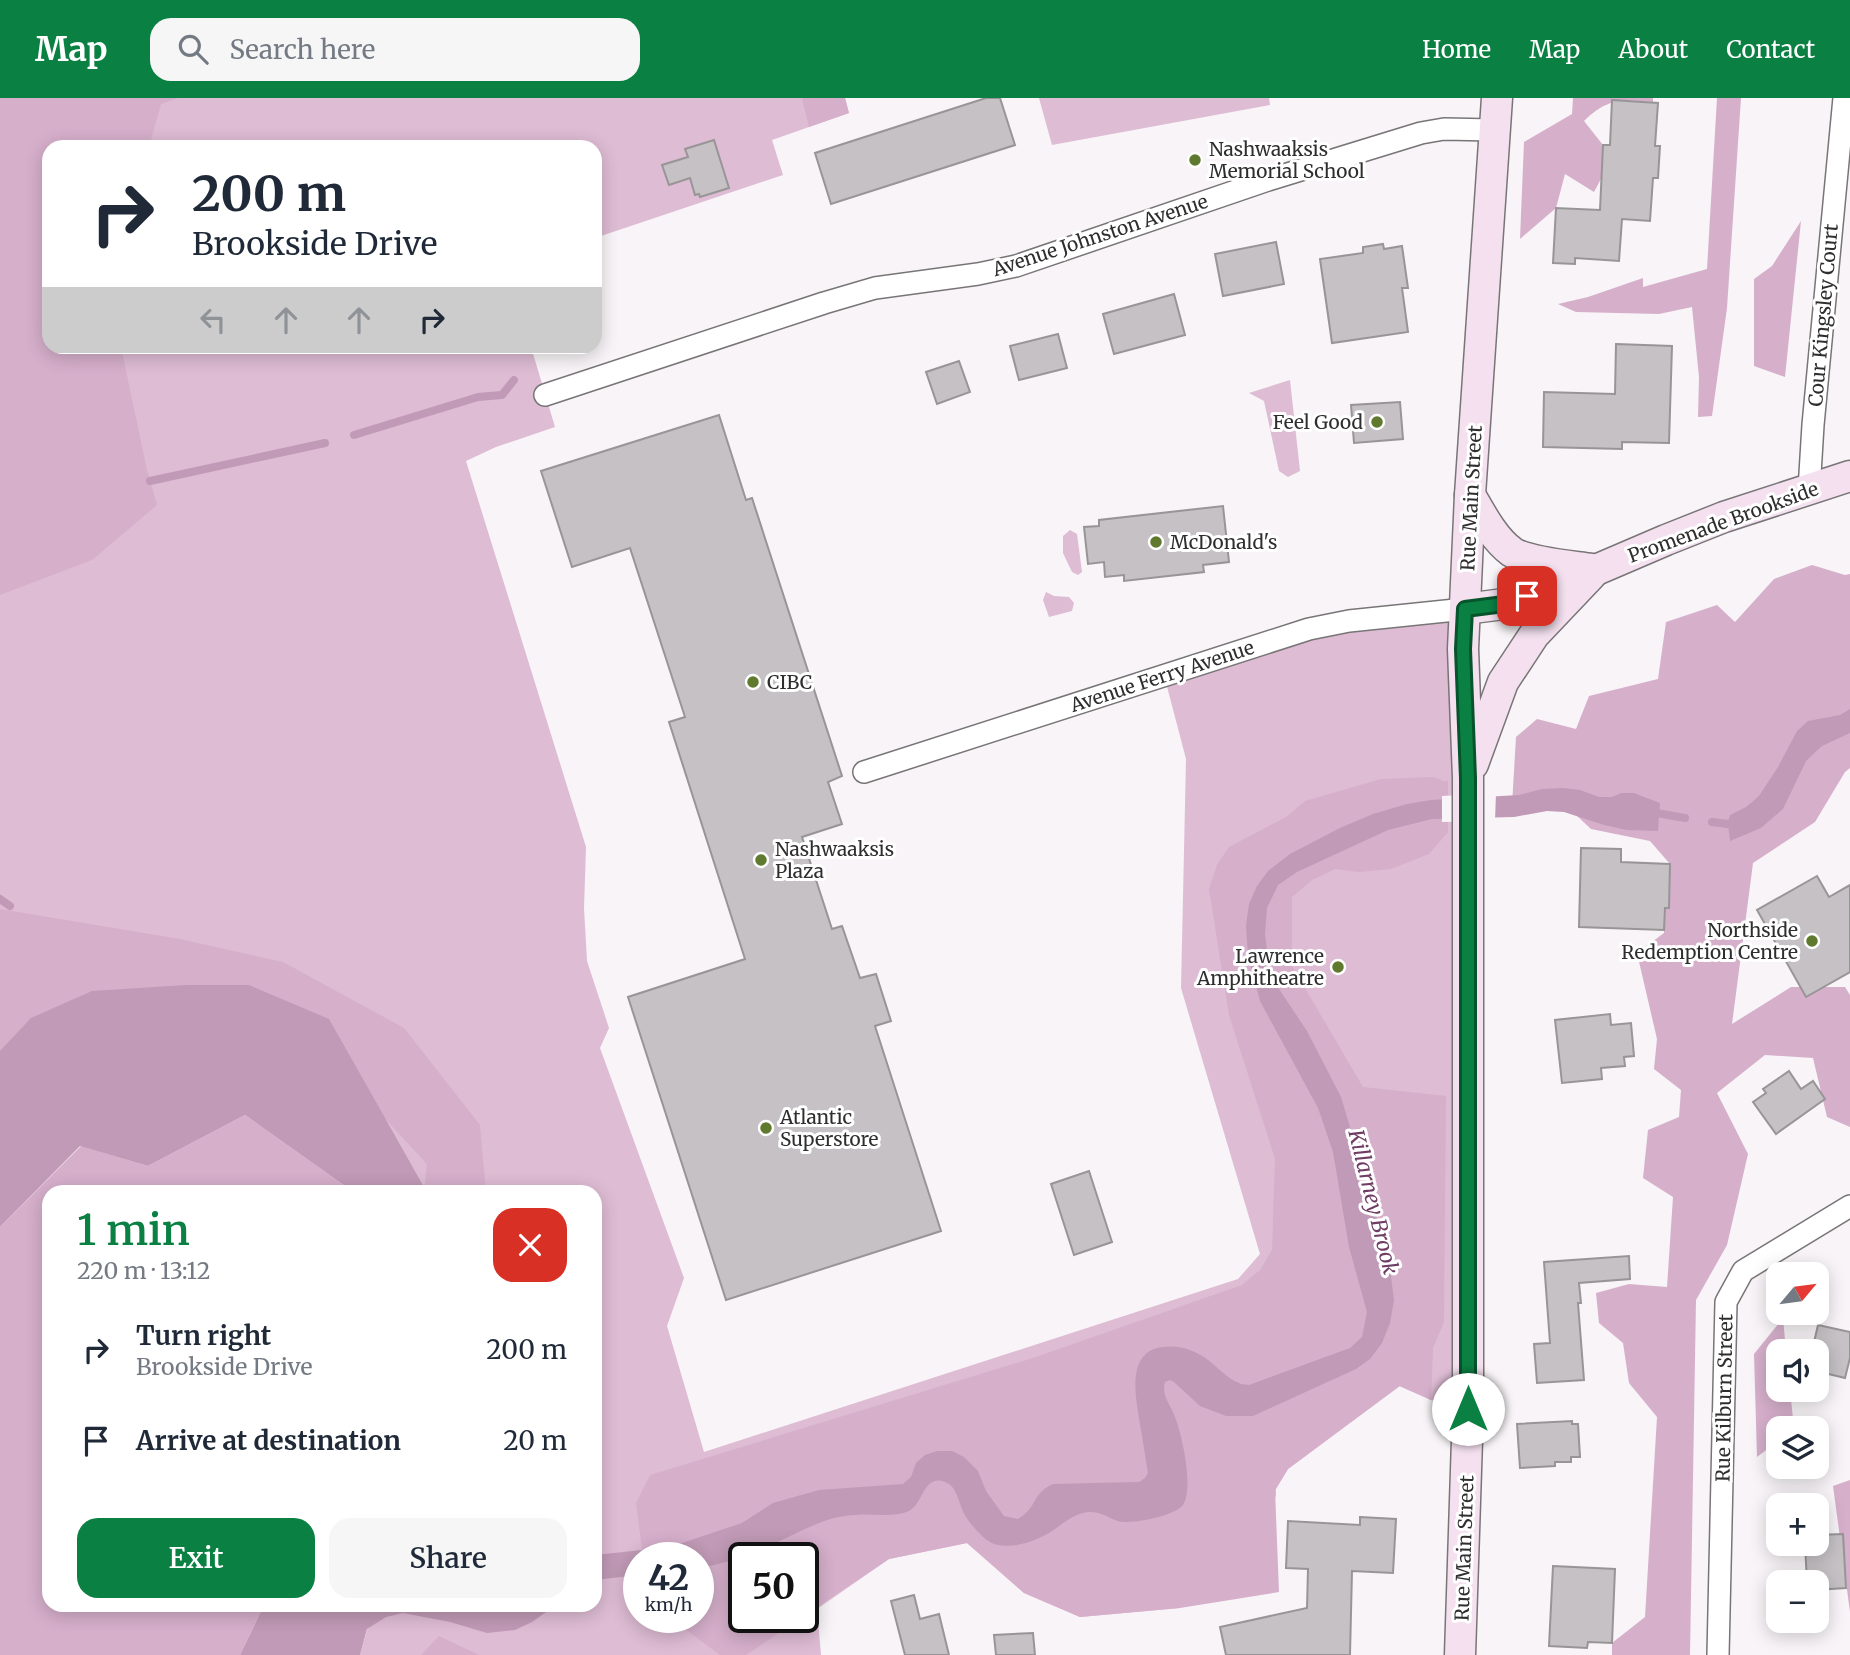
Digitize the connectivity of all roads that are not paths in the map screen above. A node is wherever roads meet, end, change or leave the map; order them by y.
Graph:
1 (1497, 98) edge
2 (1844, 98) edge
3 (1494, 130) junction
4 (545, 396) dead end
5 (1850, 476) edge
6 (1809, 490) junction
7 (1470, 495) junction
8 (1596, 570) junction
9 (1465, 609) junction
10 (864, 772) dead end
11 (1468, 778) junction
12 (1850, 1206) edge
13 (1460, 1655) edge
14 (1718, 1655) edge

1 - 3 main road, Rue Main Street
2 - 6 street, Cour Kingsley Court
3 - 4 street, Avenue Johnston Avenue
3 - 7 main road, Rue Main Street
5 - 6 main road, Promenade Brookside
6 - 8 main road, Promenade Brookside
7 - 8 main road
7 - 9 main road, Rue Main Street
8 - 9 main road, Promenade Brookside
8 - 11 main road
9 - 10 street, Avenue Ferry Avenue
9 - 11 main road, Rue Main Street
11 - 13 main road, Rue Main Street
12 - 14 street, Rue Kilburn Street

